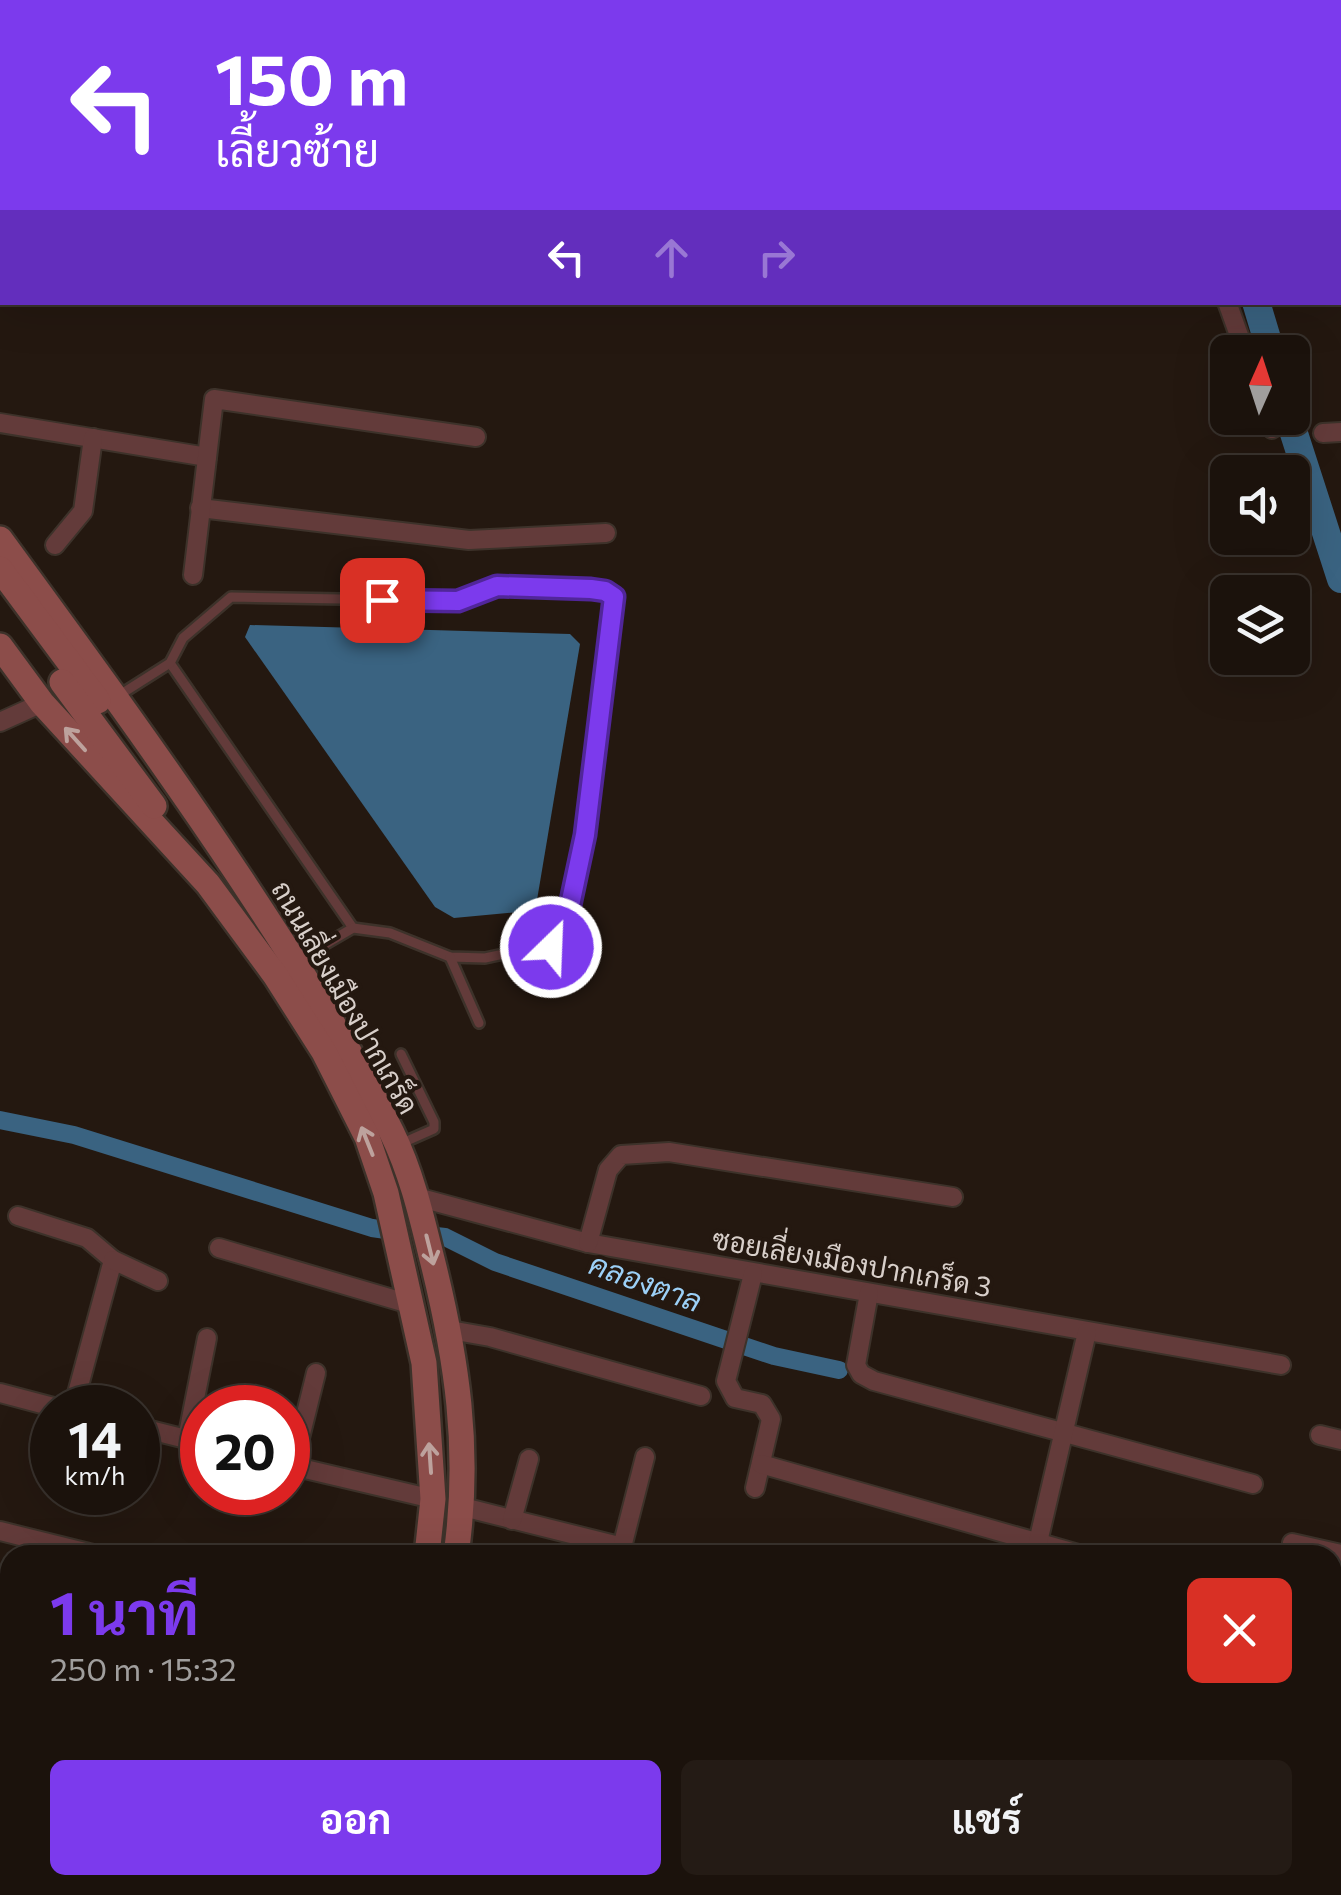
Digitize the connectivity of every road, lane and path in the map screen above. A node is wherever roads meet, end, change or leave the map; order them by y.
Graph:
1 (1229, 305) edge
2 (1239, 335) edge
3 (0, 423) edge
4 (476, 437) dead end
5 (93, 438) junction
6 (207, 457) junction
7 (200, 508) junction
8 (606, 533) dead end
9 (0, 539) edge
10 (55, 545) dead end
11 (193, 575) dead end
12 (3, 582) edge
13 (0, 646) edge
14 (170, 664) junction
15 (116, 697) junction
16 (42, 704) junction
17 (0, 722) edge
18 (225, 855) junction
19 (208, 884) junction
20 (353, 928) junction
21 (450, 956) junction
22 (296, 961) junction
23 (479, 1024) dead end
24 (402, 1054) dead end
25 (397, 1146) junction
26 (417, 1197) junction
27 (953, 1197) dead end
28 (18, 1216) dead end
29 (588, 1242) junction
30 (218, 1248) dead end
31 (113, 1260) junction
32 (753, 1274) junction
33 (158, 1281) dead end
34 (869, 1293) junction
35 (414, 1305) junction
36 (450, 1330) junction
37 (1086, 1332) junction
38 (207, 1338) dead end
39 (1281, 1365) dead end
40 (316, 1374) dead end
41 (78, 1385) edge
42 (202, 1385) edge
43 (0, 1393) edge
44 (310, 1395) edge
45 (701, 1396) dead end
46 (30, 1401) edge
47 (1062, 1434) junction
48 (1320, 1435) dead end
49 (1341, 1440) edge
50 (645, 1457) dead end
51 (530, 1458) dead end
52 (762, 1464) junction
53 (310, 1471) edge
54 (1253, 1484) dead end
55 (755, 1488) dead end
56 (433, 1499) junction
57 (463, 1506) junction
58 (512, 1520) junction
59 (0, 1531) edge
60 (1292, 1543) dead end
61 (56, 1545) edge
62 (428, 1545) edge
63 (457, 1545) edge
64 (600, 1545) edge
65 (623, 1545) edge
66 (1023, 1545) edge
67 (1037, 1545) edge
68 (1301, 1545) edge

1 - 2 street
3 - 5 street
4 - 6 street
5 - 6 street
5 - 10 street
6 - 7 street
7 - 8 street
7 - 11 street
9 - 15 main road, ถนนเลี่ยงเมืองปากเกร็ด
12 - 18 main road
12 - 19 main road
13 - 16 main road, ถนนเลี่ยงเมืองปากเกร็ด
14 - 15 lane
14 - 20 lane
14 - 21 lane
15 - 18 main road, ถนนเลี่ยงเมืองปากเกร็ด
16 - 17 street
19 -> 16 main road, ถนนเลี่ยงเมืองปากเกร็ด
18 - 22 main road, ถนนเลี่ยงเมืองปากเกร็ด
35 -> 19 main road, ถนนเลี่ยงเมืองปากเกร็ด
20 - 21 lane
20 - 22 lane
21 - 23 lane
22 - 25 main road, ถนนเลี่ยงเมืองปากเกร็ด
24 - 25 lane
25 - 26 main road, ถนนเลี่ยงเมืองปากเกร็ด
26 - 29 street, ซอยเลี่ยงเมืองปากเกร็ด 3
26 -> 36 main road, ถนนเลี่ยงเมืองปากเกร็ด
27 - 29 street
28 - 31 street
29 - 32 street, ซอยเลี่ยงเมืองปากเกร็ด 3
30 - 35 street
31 - 33 street
31 - 41 street
32 - 34 street, ซอยเลี่ยงเมืองปากเกร็ด 3
32 - 52 street
34 - 37 street, ซอยเลี่ยงเมืองปากเกร็ด 3
34 - 47 street
56 -> 35 main road, ถนนเลี่ยงเมืองปากเกร็ด
36 - 45 street
36 - 57 main road, ถนนเลี่ยงเมืองปากเกร็ด
37 - 39 street, ซอยเลี่ยงเมืองปากเกร็ด 3
37 - 47 street
38 - 42 street
40 - 44 street
43 - 46 street
47 - 54 street
47 - 67 street
48 - 49 street
50 - 65 street
51 - 58 street
52 - 55 street
52 - 66 street
53 - 56 street
56 - 62 main road, ถนนเลี่ยงเมืองปากเกร็ด
57 - 58 street
57 - 63 main road, ถนนเลี่ยงเมืองปากเกร็ด
58 - 64 street
59 - 61 street
60 - 68 street

